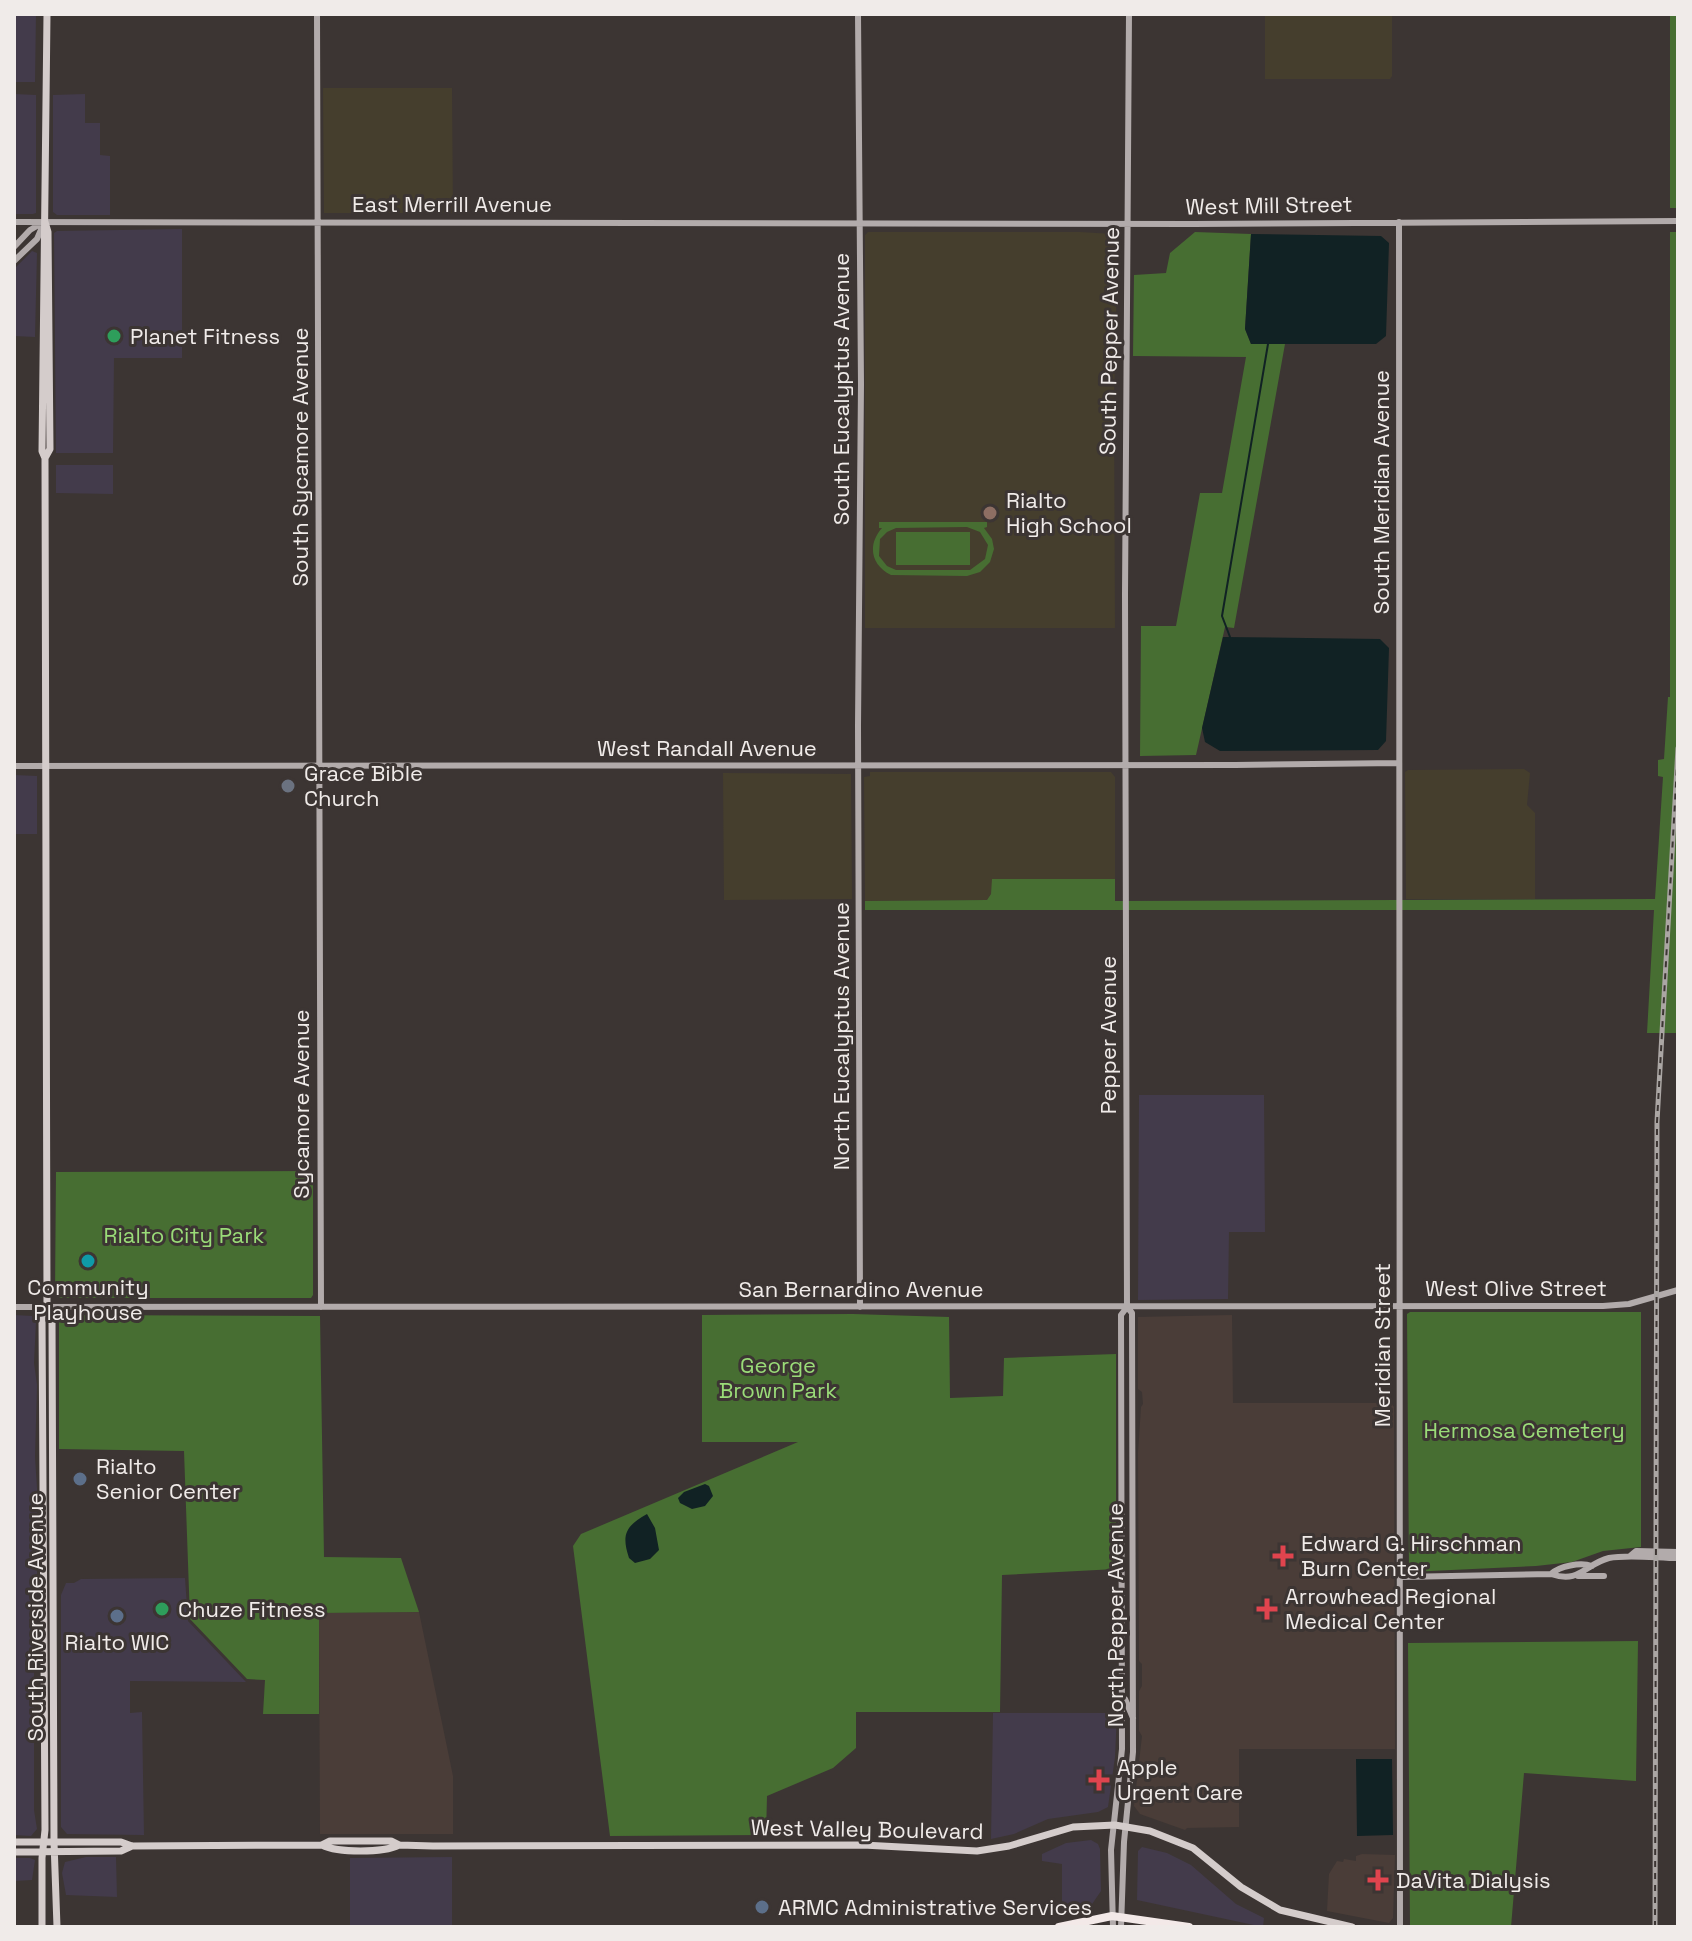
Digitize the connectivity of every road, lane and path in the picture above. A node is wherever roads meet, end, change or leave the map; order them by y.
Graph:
1 (47, 14) edge
2 (317, 14) edge
3 (858, 14) edge
4 (1129, 14) edge
5 (45, 221) junction
6 (1678, 221) edge
7 (14, 222) edge
8 (318, 222) junction
9 (1399, 222) junction
10 (860, 223) junction
11 (1128, 224) junction
12 (14, 247) edge
13 (42, 249) junction
14 (25, 250) junction
15 (14, 261) edge
16 (45, 458) junction
17 (1399, 763) junction
18 (859, 764) junction
19 (1125, 764) junction
20 (318, 765) junction
21 (14, 766) edge
22 (46, 766) junction
23 (319, 901) joint
24 (1678, 1290) edge
25 (1401, 1306) junction
26 (14, 1307) edge
27 (47, 1307) junction
28 (321, 1307) junction
29 (860, 1307) junction
30 (1127, 1307) junction
31 (1122, 1399) joint
32 (1133, 1399) joint
33 (1678, 1552) edge
34 (1630, 1556) junction
35 (1678, 1558) edge
36 (1592, 1566) junction
37 (43, 1572) junction
38 (1551, 1574) junction
39 (1574, 1576) junction
40 (1604, 1576) dead end
41 (1401, 1577) junction
42 (53, 1602) junction
43 (1122, 1698) junction
44 (1133, 1718) junction
45 (1115, 1825) junction
46 (1126, 1826) junction
47 (14, 1842) edge
48 (49, 1842) junction
49 (132, 1846) junction
50 (14, 1852) edge
51 (49, 1852) junction
52 (1117, 1916) junction
53 (42, 1927) edge
54 (57, 1927) edge
55 (1059, 1927) edge
56 (1113, 1927) edge
57 (1121, 1927) edge
58 (1189, 1927) edge
59 (1352, 1927) edge
60 (1400, 1927) edge

1 - 5 main road, South Riverside Avenue
2 - 8 street, South Sycamore Avenue
3 - 10 street, South Eucalyptus Avenue
4 - 11 street, South Pepper Avenue
5 - 7 street, East Merrill Avenue
5 - 8 street, East Merrill Avenue
5 - 12 street
5 - 13 main road, South Riverside Avenue
5 - 14 street
5 - 16 main road, South Riverside Avenue
6 - 9 street, West Mill Street
8 - 10 street, East Merrill Avenue
8 - 20 street, South Sycamore Avenue
9 - 11 street, West Mill Street
9 - 17 street, South Meridian Avenue
10 - 11 street, West Mill Street
10 - 18 street, South Eucalyptus Avenue
11 - 19 street, South Pepper Avenue
13 - 14 street
13 - 16 main road, South Riverside Avenue
14 - 15 street
16 - 22 main road, South Riverside Avenue
17 - 19 street, West Randall Avenue
17 - 25 street, Meridian Street
18 - 19 street, West Randall Avenue
18 - 20 street, West Randall Avenue
18 - 29 street, North Eucalyptus Avenue
19 - 30 street, Pepper Avenue
20 - 22 street, West Randall Avenue
20 - 23 street, South Sycamore Avenue
21 - 22 street, West Randall Avenue
22 - 27 main road, South Riverside Avenue
23 - 28 street, Sycamore Avenue
24 - 25 street, West Olive Street
25 - 30 street, San Bernardino Avenue
25 - 41 street, Meridian Street
26 - 27 street, San Bernardino Avenue
27 - 28 street, San Bernardino Avenue
27 - 37 main road, South Riverside Avenue
27 - 42 main road, South Riverside Avenue
28 - 29 street, San Bernardino Avenue
29 - 30 street, San Bernardino Avenue
30 - 31 street, Pepper Avenue
30 - 32 street, Pepper Avenue
31 - 43 street, North Pepper Avenue
32 - 44 street, North Pepper Avenue
33 - 34 street
34 - 35 street
34 - 36 street
36 - 38 street
36 - 39 street
37 - 42 main road
37 - 48 main road, South Riverside Avenue
38 - 39 street
38 - 41 street
39 - 40 street
41 - 60 street, Meridian Street
42 - 48 main road, South Riverside Avenue
43 - 44 street
43 - 45 street, North Pepper Avenue
44 - 46 street, North Pepper Avenue
45 - 46 main road, West Valley Boulevard
45 - 49 main road, West Valley Boulevard
45 - 52 street, North Pepper Avenue
46 - 52 street, North Pepper Avenue
46 - 59 main road, West Valley Boulevard
47 - 48 main road
48 - 49 main road
48 - 51 main road, South Riverside Avenue
49 - 51 main road
50 - 51 main road
51 - 53 main road, South Riverside Avenue
51 - 54 main road, South Riverside Avenue
52 - 55 highway
52 - 56 street, North Pepper Avenue
52 - 57 street, North Pepper Avenue
52 - 58 highway

